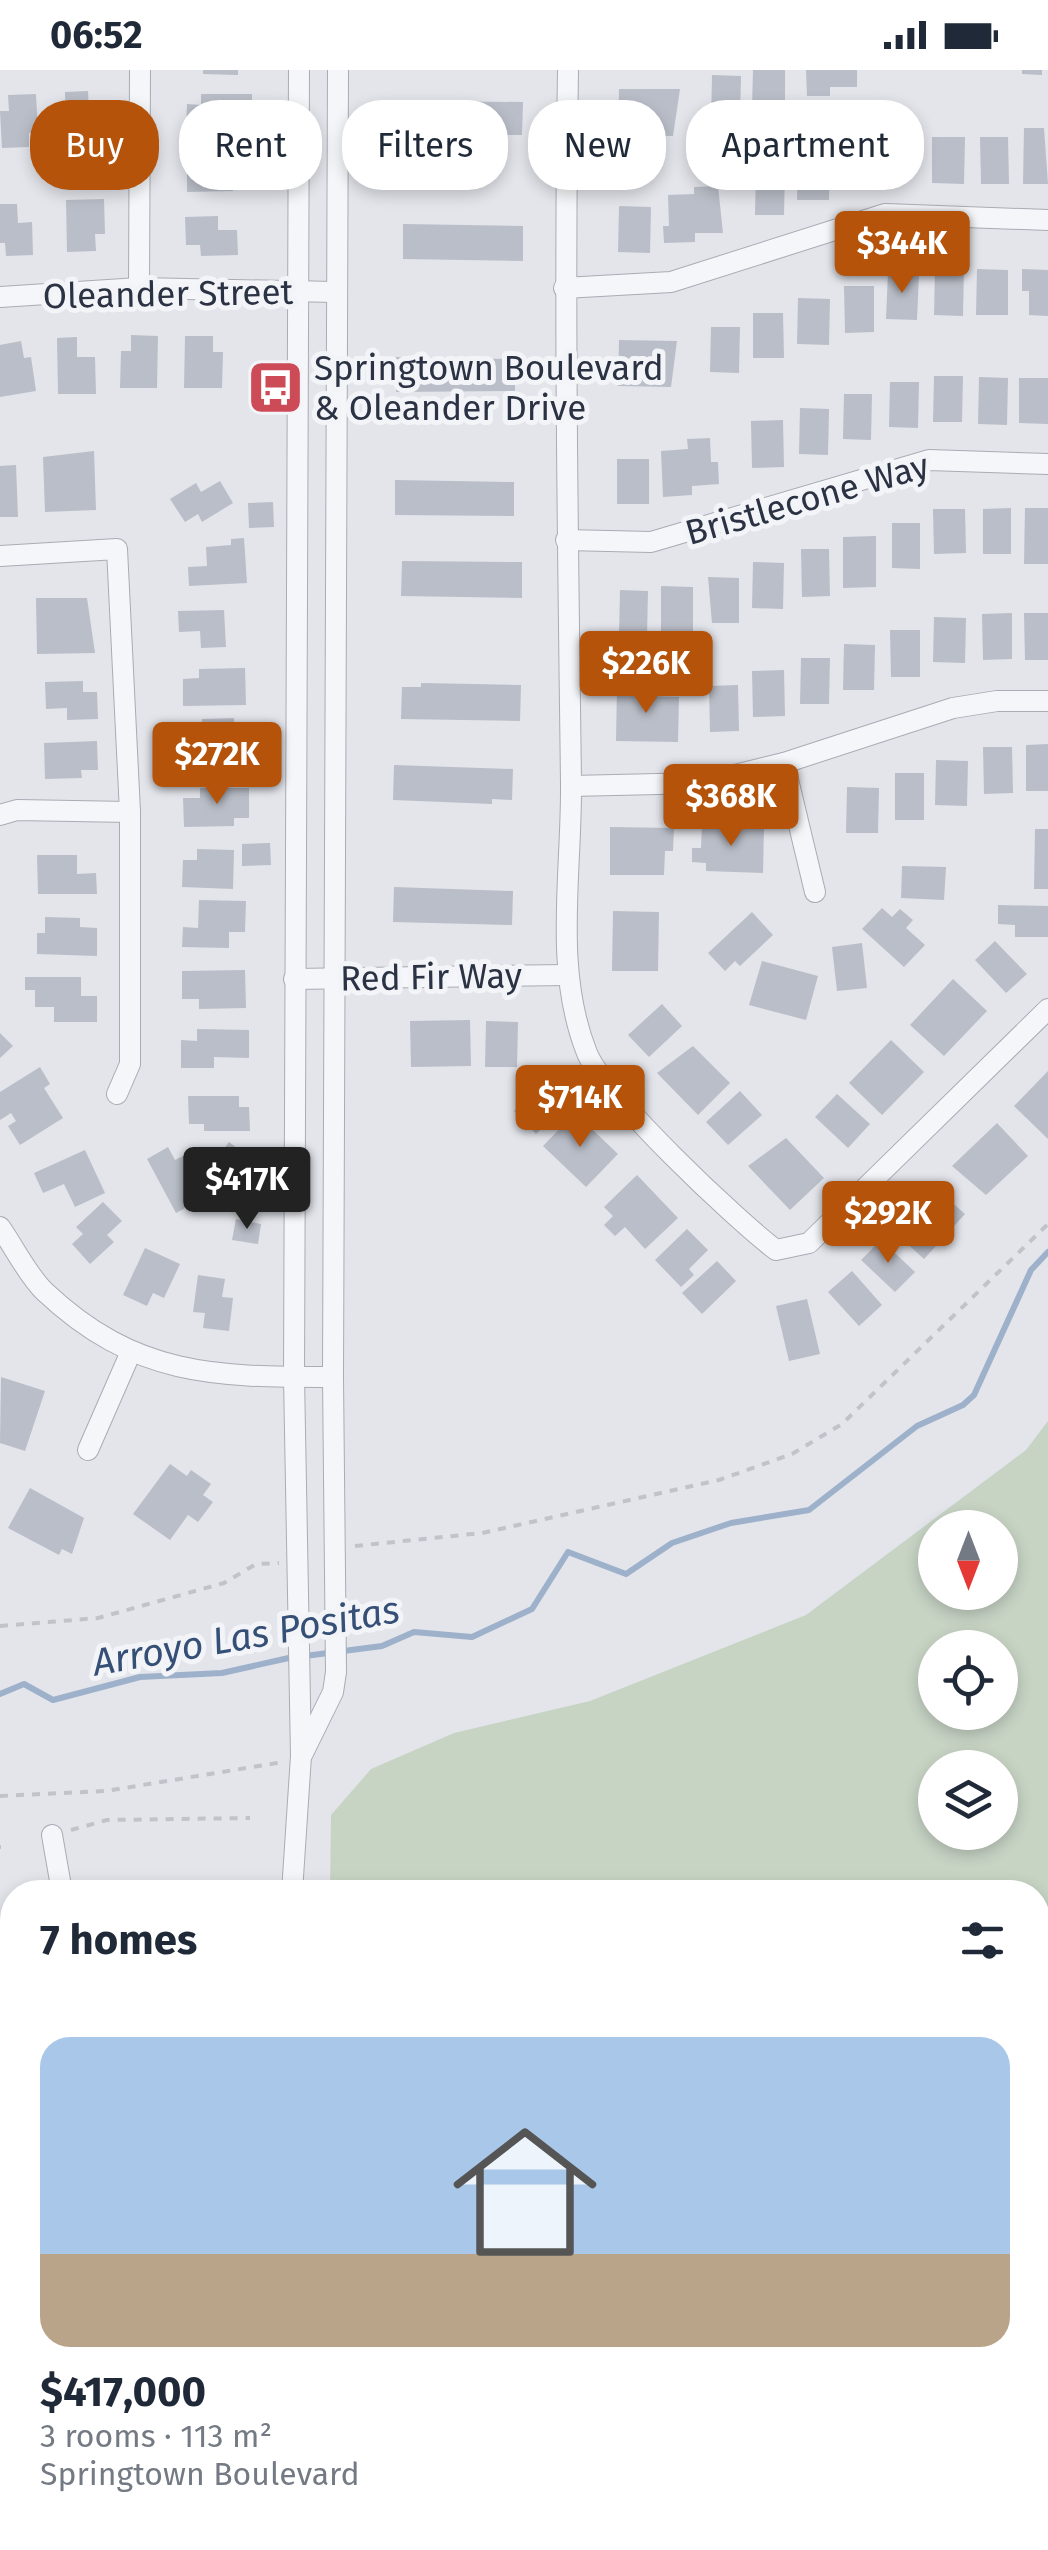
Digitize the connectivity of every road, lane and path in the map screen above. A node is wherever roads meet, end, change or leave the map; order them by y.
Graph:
1 (140, 70) edge
2 (299, 70) edge
3 (338, 70) edge
4 (568, 70) edge
5 (1048, 220) edge
6 (138, 288) junction
7 (564, 288) junction
8 (296, 292) junction
9 (335, 292) junction
10 (0, 297) edge
11 (1048, 464) edge
12 (566, 540) junction
13 (0, 556) edge
14 (1048, 701) edge
15 (784, 763) junction
16 (571, 786) junction
17 (130, 812) junction
18 (0, 815) edge
19 (815, 892) dead end
20 (567, 976) junction
21 (294, 979) junction
22 (333, 979) junction
23 (1048, 1009) edge
24 (117, 1094) dead end
25 (1048, 1224) edge
26 (0, 1227) edge
27 (130, 1354) junction
28 (294, 1376) junction
29 (332, 1376) junction
30 (88, 1450) dead end
31 (355, 1546) dead end
32 (279, 1563) dead end
33 (0, 1626) edge
34 (301, 1756) junction
35 (0, 1796) edge
36 (250, 1818) dead end
37 (52, 1835) joint
38 (60, 1880) edge
39 (293, 1880) edge

1 - 6 street
2 - 8 street
3 - 9 street
4 - 7 street
5 - 7 street
6 - 8 street, Oleander Street
6 - 10 street, Oleander Street
7 - 12 street
8 - 9 street, Oleander Street
8 - 21 street
9 - 22 street
11 - 12 street, Bristlecone Way
12 - 16 street
13 - 17 street
14 - 15 street
15 - 16 street
15 - 19 street
16 - 20 street
17 - 18 street
17 - 24 street
20 - 22 street, Red Fir Way
20 - 23 street
21 - 22 street, Red Fir Way
21 - 28 street
22 - 29 street
25 - 31 path
26 - 27 street
27 - 28 street
27 - 30 street
28 - 29 street
28 - 34 street
29 - 34 street
32 - 33 path
34 - 35 path
34 - 39 street
36 - 37 path
37 - 38 street

